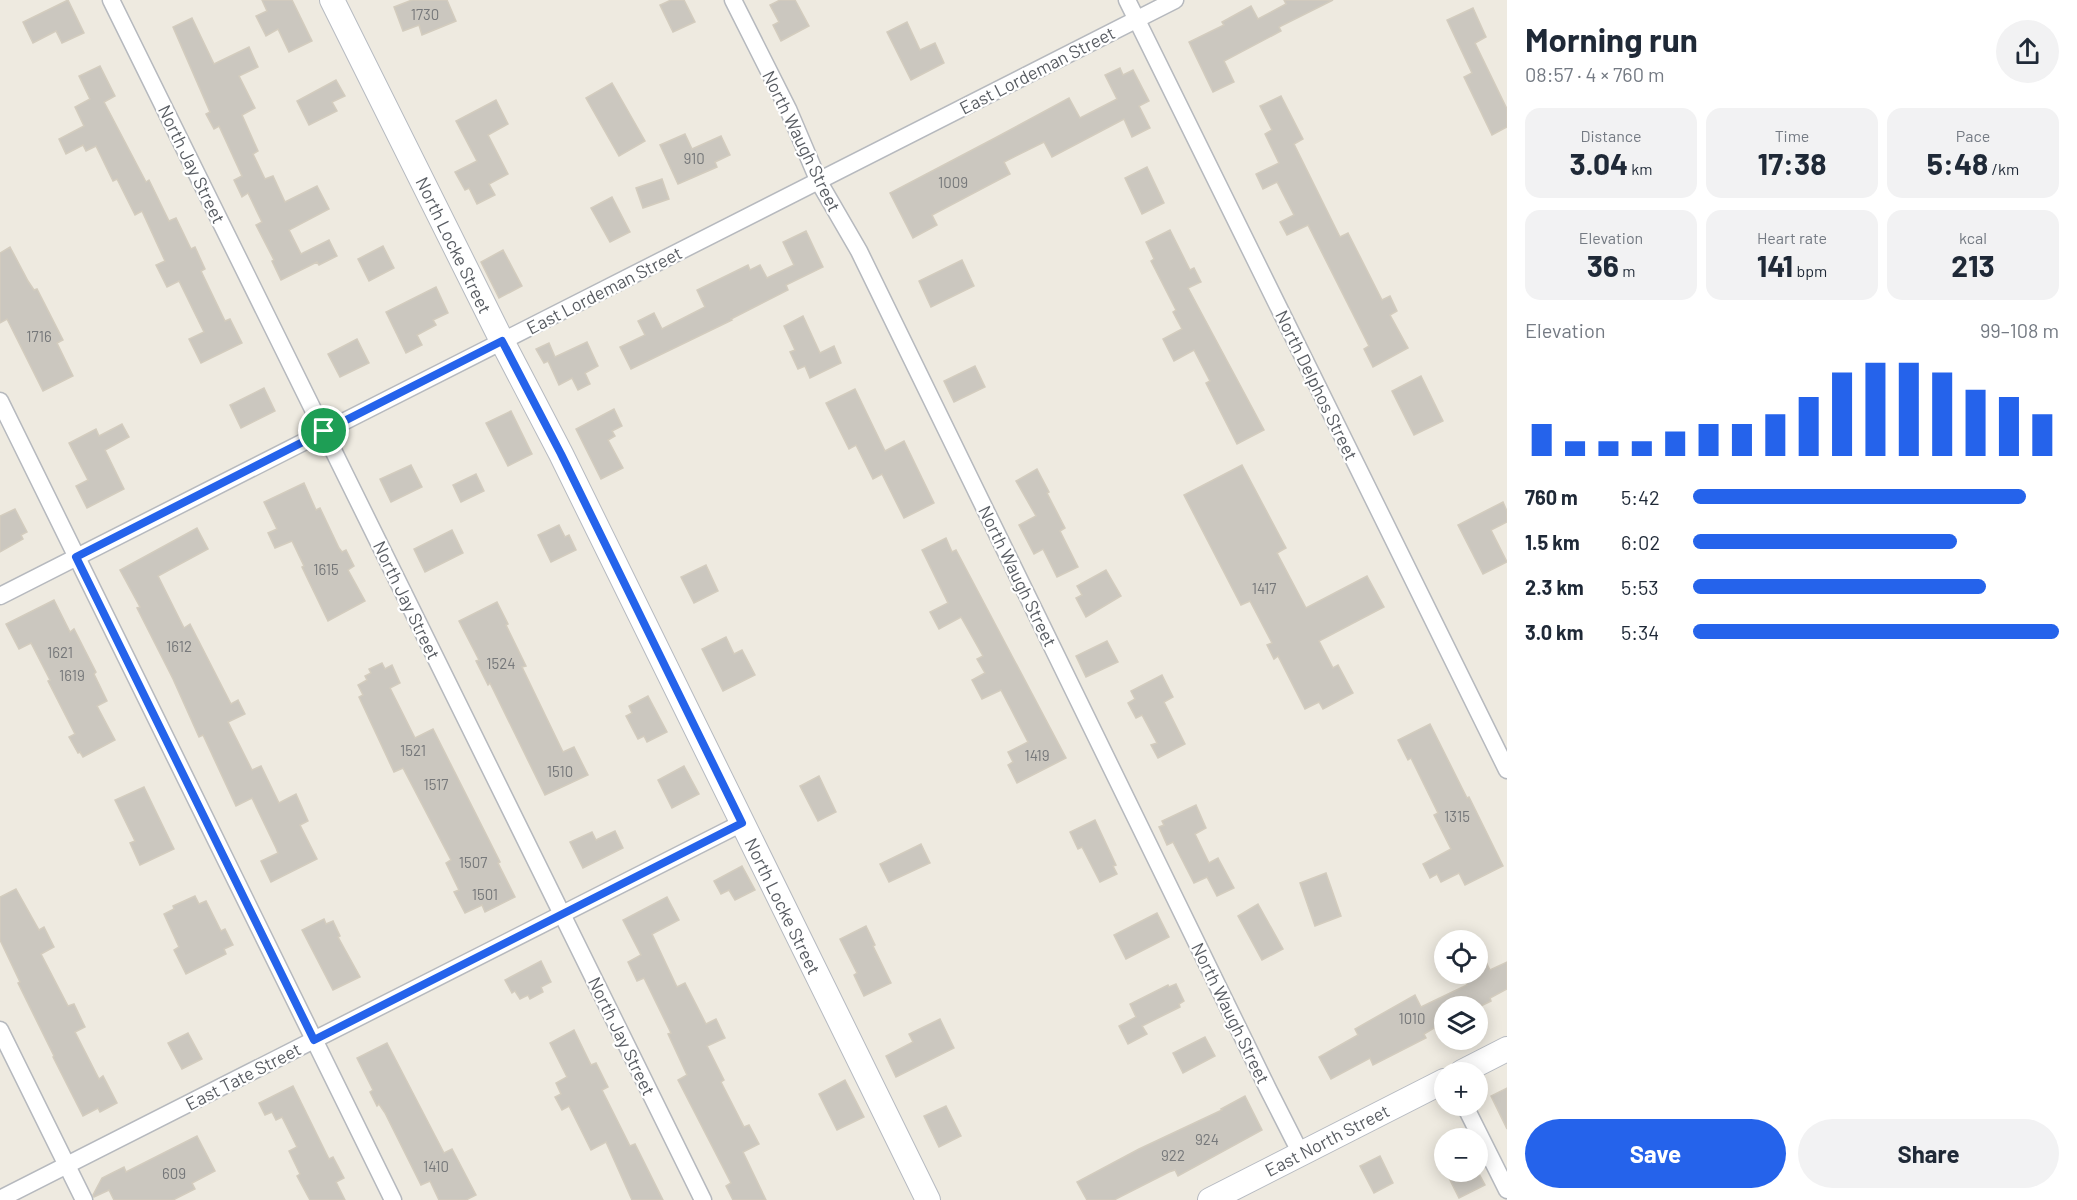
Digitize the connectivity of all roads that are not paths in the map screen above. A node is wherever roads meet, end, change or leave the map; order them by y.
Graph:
1 (111, 0) edge
2 (332, 0) edge
3 (733, 0) edge
4 (1127, 0) edge
5 (1175, 0) edge
6 (1137, 20) junction
7 (819, 182) junction
8 (502, 341) junction
9 (0, 401) edge
10 (324, 431) junction
11 (76, 557) junction
12 (0, 596) edge
13 (1507, 770) edge
14 (742, 823) junction
15 (562, 915) junction
16 (0, 1030) edge
17 (314, 1040) junction
18 (1507, 1049) edge
19 (1482, 1062) edge
20 (1434, 1086) edge
21 (1470, 1116) edge
22 (1301, 1154) junction
23 (67, 1165) junction
24 (1507, 1190) edge
25 (0, 1199) edge
26 (84, 1200) edge
27 (393, 1200) edge
28 (702, 1200) edge
29 (928, 1200) edge
30 (1210, 1200) edge

1 - 10 street, North Jay Street
2 - 8 street, North Locke Street
3 - 7 street, North Waugh Street
4 - 6 street, North Delphos Street
5 - 6 street, East Lordeman Street
6 - 7 street, East Lordeman Street
6 - 13 street, North Delphos Street
7 - 8 street, East Lordeman Street
7 - 22 street, North Waugh Street
8 - 10 street, East Lordeman Street
8 - 14 street, North Locke Street
9 - 11 street
10 - 11 street, East Lordeman Street
10 - 15 street, North Jay Street
11 - 12 street, East Lordeman Street
11 - 17 street
14 - 15 street, East Tate Street
14 - 29 street, North Locke Street
15 - 17 street, East Tate Street
15 - 28 street, North Jay Street
16 - 23 street
17 - 23 street, East Tate Street
17 - 27 street
18 - 19 street
20 - 22 street, East North Street
21 - 24 street
22 - 30 street, East North Street
23 - 25 street, East Tate Street
23 - 26 street

